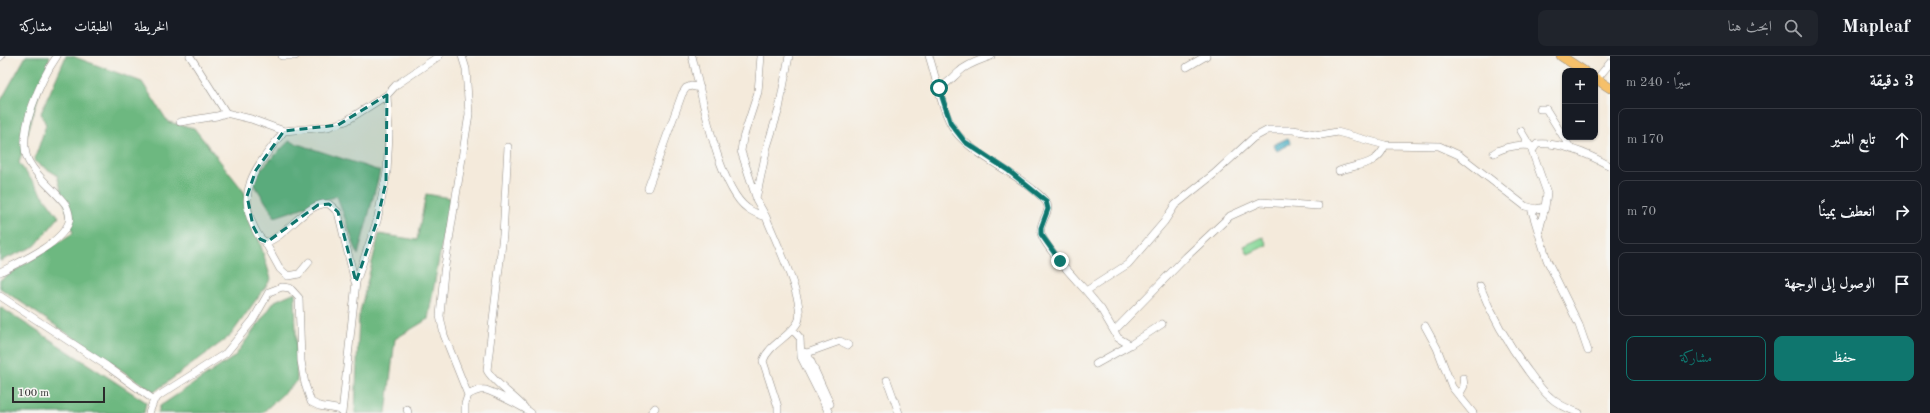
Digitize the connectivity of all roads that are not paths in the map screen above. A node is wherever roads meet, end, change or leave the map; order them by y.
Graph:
1 (58, 56) edge
2 (190, 56) edge
3 (282, 56) edge
4 (295, 56) edge
5 (439, 56) edge
6 (462, 56) edge
7 (692, 56) edge
8 (761, 56) edge
9 (789, 56) edge
10 (929, 56) edge
11 (991, 56) edge
12 (1206, 56) edge
13 (1561, 56) edge
14 (1610, 63) edge
15 (1187, 67) dead end
16 (1579, 68) edge
17 (1598, 77) edge
18 (1598, 80) edge
19 (700, 88) junction
20 (939, 88) junction
21 (1610, 88) edge
22 (387, 95) junction
23 (1540, 109) dead end
24 (226, 113) junction
25 (180, 122) dead end
26 (284, 131) junction
27 (1521, 131) dead end
28 (1385, 145) junction
29 (1532, 146) junction
30 (508, 147) dead end
31 (1571, 149) junction
32 (1494, 153) dead end
33 (1610, 166) edge
34 (1339, 171) dead end
35 (648, 188) dead end
36 (756, 199) junction
37 (1318, 206) dead end
38 (1545, 207) junction
39 (1531, 208) junction
40 (766, 218) junction
41 (1539, 232) junction
42 (266, 242) junction
43 (309, 262) dead end
44 (0, 272) edge
45 (356, 282) junction
46 (1480, 286) dead end
47 (1086, 291) junction
48 (0, 296) edge
49 (1162, 324) dead end
50 (1425, 326) dead end
51 (793, 330) junction
52 (1114, 331) junction
53 (848, 345) dead end
54 (1130, 345) junction
55 (804, 351) junction
56 (1588, 351) dead end
57 (1096, 364) dead end
58 (1464, 378) dead end
59 (887, 380) dead end
60 (468, 395) junction
61 (1459, 395) junction
62 (154, 400) junction
63 (524, 407) junction
64 (342, 411) edge
65 (1470, 412) edge
66 (149, 413) edge
67 (465, 413) edge
68 (531, 413) edge
69 (778, 413) edge
70 (829, 413) edge
71 (833, 413) edge
72 (899, 413) edge
73 (1579, 413) edge

1 - 44 street
2 - 24 street
3 - 4 street
5 - 22 street
6 - 60 street
7 - 19 street
8 - 36 street
9 - 36 street
10 - 20 street
11 - 20 street
12 - 15 street
13 - 16 main road
14 - 17 street
18 - 21 main road
19 - 35 street
19 - 40 street
20 - 47 street
22 - 26 street
22 - 45 street
23 - 31 street
24 - 25 street
24 - 26 street
26 - 42 street
27 - 29 street
28 - 34 street
28 - 39 street
28 - 47 street
29 - 31 street
29 - 32 street
29 - 38 street
30 - 63 street
31 - 33 street
36 - 40 street
37 - 52 street
38 - 39 street
38 - 41 street
39 - 41 street
40 - 51 street
41 - 56 street
42 - 43 street
42 - 45 street
45 - 64 street
46 - 73 street
47 - 52 street
48 - 62 street
49 - 54 street
50 - 61 street
51 - 55 street
51 - 69 street
52 - 54 street
53 - 55 street
54 - 57 street
55 - 70 street
55 - 71 street
58 - 61 street
59 - 72 street
60 - 63 street
60 - 67 street
61 - 65 street
62 - 64 street
62 - 66 street
63 - 68 street

